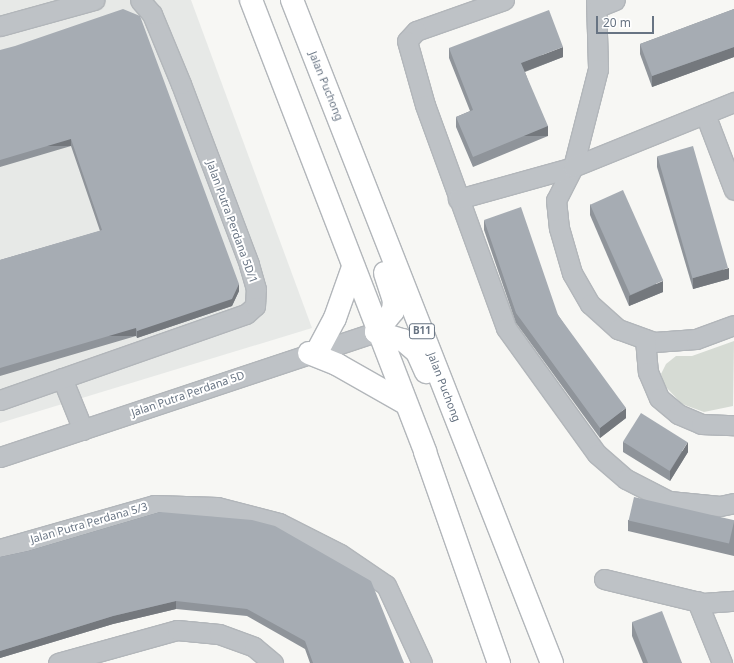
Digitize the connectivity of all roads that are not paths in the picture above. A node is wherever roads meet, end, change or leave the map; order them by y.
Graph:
1 (94, 0) edge
2 (140, 0) edge
3 (251, 0) edge
4 (292, 0) edge
5 (504, 0) edge
6 (615, 0) edge
7 (597, 3) edge
8 (0, 26) edge
9 (734, 102) edge
10 (705, 114) junction
11 (573, 167) junction
12 (734, 190) edge
13 (458, 199) junction
14 (372, 204) junction
15 (352, 270) junction
16 (734, 325) edge
17 (376, 332) junction
18 (645, 339) junction
19 (313, 352) junction
20 (62, 378) junction
21 (0, 400) edge
22 (405, 403) junction
23 (734, 425) edge
24 (459, 426) junction
25 (83, 430) junction
26 (0, 457) edge
27 (734, 503) edge
28 (0, 549) edge
29 (604, 579) dead end
30 (734, 601) edge
31 (697, 602) junction
32 (106, 658) edge
33 (58, 663) edge
34 (273, 663) edge
35 (422, 663) edge
36 (499, 663) edge
37 (552, 663) edge
38 (722, 663) edge

1 - 8 street
2 - 20 street, Jalan Putra Perdana 5D/1
3 - 15 main road
4 - 14 main road, Jalan Puchong / B11
5 - 13 street
6 - 7 street
7 - 11 street
9 - 10 street
10 - 11 street
10 - 12 street
11 - 13 street
11 - 18 street
13 - 27 street
14 - 17 main road
14 - 24 main road, Jalan Puchong / B11
15 - 17 main road
15 - 19 main road
16 - 18 street
17 - 19 street, Jalan Putra Perdana 5D
17 - 22 main road
17 - 24 main road
18 - 23 street
19 - 22 main road
19 - 25 street, Jalan Putra Perdana 5D
20 - 21 street, Jalan Putra Perdana 5D/1
20 - 25 street
22 - 36 main road
24 - 37 main road, Jalan Puchong / B11
25 - 26 street, Jalan Putra Perdana 5D
28 - 35 street, Jalan Putra Perdana 5/3
29 - 31 street
30 - 31 street
31 - 38 street
32 - 33 street
32 - 34 street

